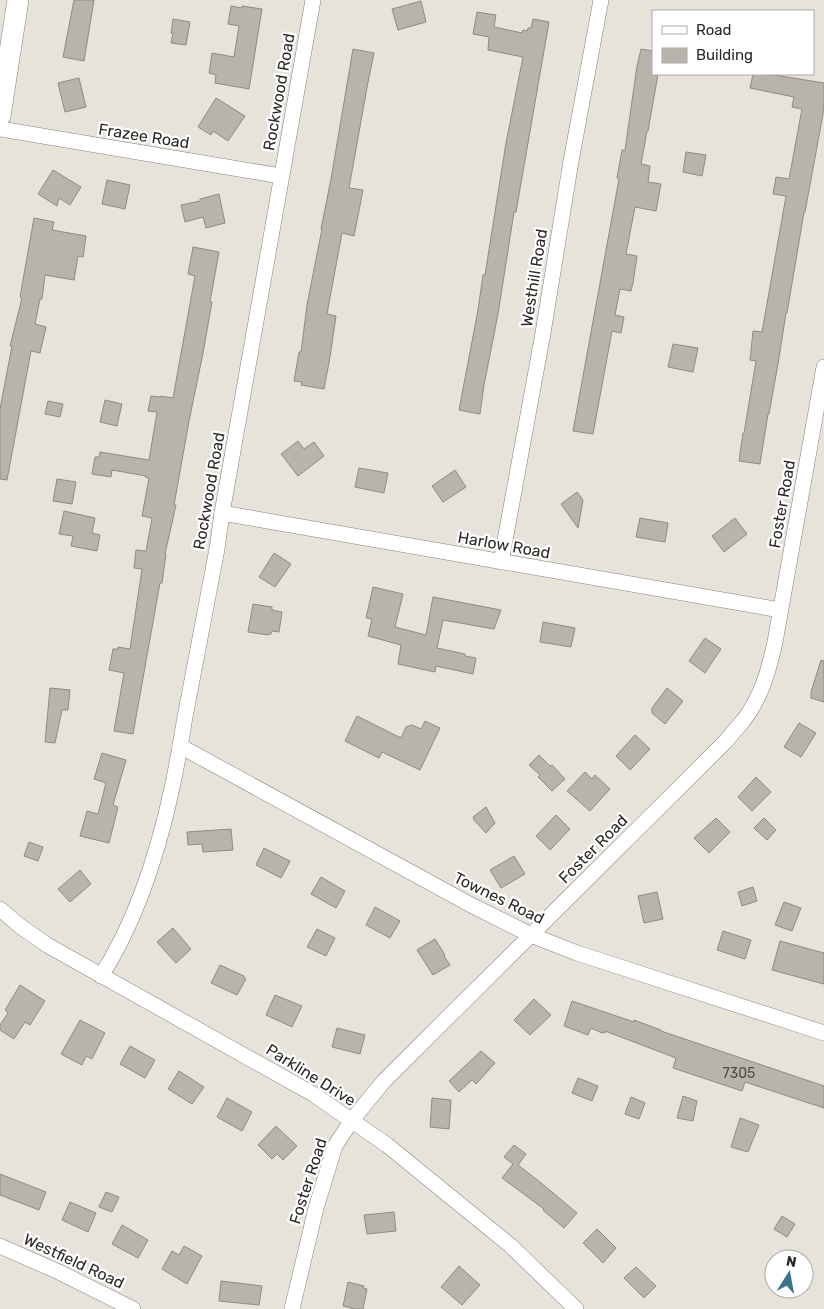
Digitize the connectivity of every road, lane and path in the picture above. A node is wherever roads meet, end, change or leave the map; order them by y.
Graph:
1 (18, 0) edge
2 (313, 0) edge
3 (601, 0) edge
4 (0, 116) edge
5 (0, 129) edge
6 (282, 176) junction
7 (824, 367) edge
8 (819, 427) edge
9 (222, 513) junction
10 (501, 562) junction
11 (780, 610) junction
12 (180, 746) junction
13 (0, 909) edge
14 (531, 934) junction
15 (101, 976) junction
16 (824, 1033) edge
17 (352, 1120) junction
18 (0, 1246) edge
19 (133, 1309) edge
20 (292, 1309) edge
21 (576, 1309) edge

1 - 4 main road
2 - 6 street, Rockwood Road
3 - 10 street, Westhill Road
5 - 6 street, Frazee Road
6 - 9 street, Rockwood Road
7 - 8 street, Foster Road
8 - 11 street, Foster Road
9 - 10 street, Harlow Road
9 - 12 street, Rockwood Road
10 - 11 street, Harlow Road
11 - 14 street, Foster Road
12 - 14 street, Townes Road
12 - 15 street, Rockwood Road
13 - 15 street, Parkline Drive
14 - 16 street, Townes Road
14 - 17 street, Foster Road
15 - 17 street, Parkline Drive
17 - 20 street, Foster Road
17 - 21 street, Parkline Drive
18 - 19 street, Westfield Road

